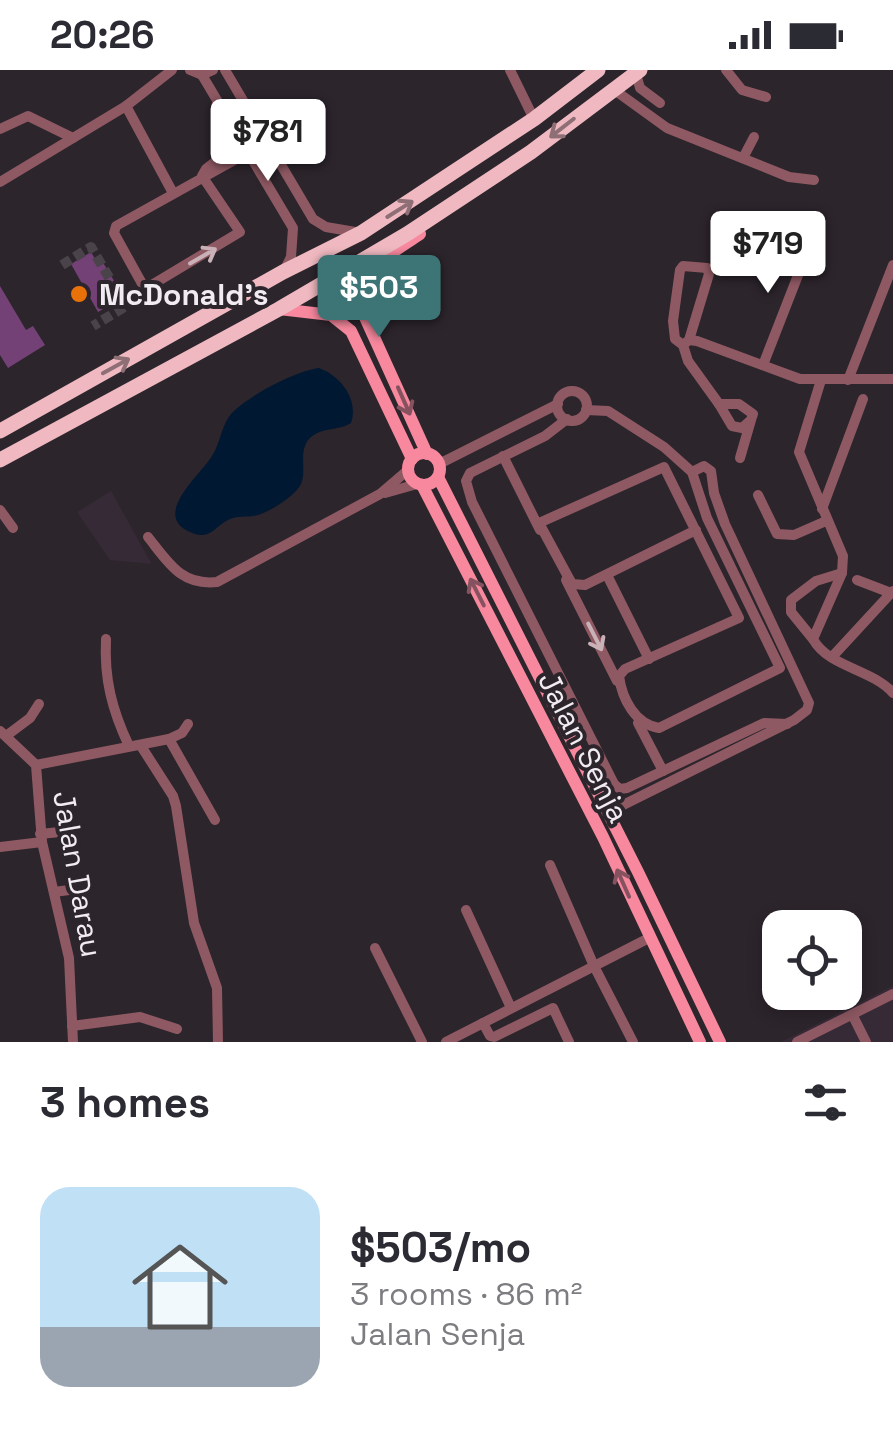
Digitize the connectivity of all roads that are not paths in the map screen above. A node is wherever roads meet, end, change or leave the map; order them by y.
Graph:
1 (172, 70) edge
2 (190, 70) edge
3 (225, 70) edge
4 (510, 70) edge
5 (598, 70) edge
6 (726, 70) edge
7 (208, 72) edge
8 (638, 72) edge
9 (613, 89) junction
10 (766, 98) dead end
11 (217, 101) junction
12 (660, 103) dead end
13 (126, 106) junction
14 (534, 119) junction
15 (0, 128) edge
16 (754, 137) dead end
17 (73, 138) junction
18 (249, 152) junction
19 (743, 158) junction
20 (202, 176) junction
21 (814, 180) dead end
22 (0, 182) edge
23 (173, 193) junction
24 (442, 211) junction
25 (361, 233) junction
26 (811, 242) dead end
27 (893, 266) edge
28 (284, 272) junction
29 (278, 308) junction
30 (686, 343) junction
31 (763, 365) junction
32 (156, 374) junction
33 (893, 379) edge
34 (821, 380) junction
35 (848, 380) junction
36 (81, 386) junction
37 (863, 398) dead end
38 (558, 404) junction
39 (719, 404) junction
40 (586, 410) junction
41 (567, 419) junction
42 (752, 420) junction
43 (0, 421) edge
44 (0, 431) edge
45 (0, 452) edge
46 (427, 454) junction
47 (504, 456) junction
48 (740, 458) dead end
49 (0, 460) edge
50 (410, 465) junction
51 (439, 471) junction
52 (692, 472) junction
53 (420, 485) junction
54 (714, 493) junction
55 (380, 494) junction
56 (758, 494) dead end
57 (700, 496) junction
58 (0, 510) edge
59 (824, 515) junction
60 (12, 528) dead end
61 (696, 530) junction
62 (148, 537) dead end
63 (842, 572) junction
64 (607, 575) junction
65 (857, 580) dead end
66 (892, 592) edge
67 (813, 638) junction
68 (106, 639) dead end
69 (832, 657) junction
70 (649, 658) junction
71 (893, 694) edge
72 (39, 704) dead end
73 (188, 724) dead end
74 (787, 724) junction
75 (3, 733) edge
76 (169, 740) junction
77 (135, 746) junction
78 (36, 766) junction
79 (662, 772) junction
80 (607, 813) junction
81 (216, 820) dead end
82 (60, 832) dead end
83 (41, 838) junction
84 (0, 847) edge
85 (550, 865) dead end
86 (69, 890) dead end
87 (54, 892) junction
88 (466, 910) dead end
89 (648, 938) junction
90 (375, 948) dead end
91 (594, 966) junction
92 (893, 994) edge
93 (511, 1008) junction
94 (853, 1016) junction
95 (483, 1023) junction
96 (72, 1026) junction
97 (177, 1029) dead end
98 (698, 1038) edge
99 (73, 1042) edge
100 (218, 1042) edge
101 (422, 1042) edge
102 (446, 1042) edge
103 (570, 1042) edge
104 (633, 1042) edge
105 (720, 1042) edge
106 (796, 1042) edge
107 (866, 1042) edge

1 - 13 street
2 - 7 street
3 - 25 street
4 - 14 street
5 - 14 highway
6 - 10 street
7 - 11 street
8 - 9 highway
8 - 12 street
9 - 19 street
9 -> 24 highway
11 - 18 street
11 - 20 street
13 - 17 street
13 - 23 street
25 -> 14 highway
15 - 17 street
16 - 19 street
17 - 22 street
18 - 20 street
18 - 28 street
19 - 21 street
20 - 23 street
23 -> 20 street
24 - 29 highway
24 -> 46 main road, Jalan Senja
25 - 28 highway
26 - 31 street
27 - 35 street
36 -> 28 highway
29 - 32 highway
29 - 50 main road, Jalan Senja
30 - 30 street
30 - 31 street
30 - 39 street
31 - 34 street
32 - 45 highway
32 - 49 highway
33 - 35 street
34 - 35 street
34 - 59 street
36 - 43 highway
36 - 44 highway
37 - 59 street
38 - 40 street
38 - 41 street
38 - 51 street
39 - 42 street
39 - 42 street
40 - 41 street
40 - 52 street
41 - 47 street
42 - 48 street
46 - 50 main road
46 - 51 main road, Jalan Senja
47 -> 79 street
47 - 79 street
50 - 53 main road, Jalan Senja
50 - 55 street
51 - 53 main road
51 - 80 main road, Jalan Senja
52 - 54 street
52 - 57 street
53 - 55 street
89 -> 53 main road, Jalan Senja
54 - 57 street
54 - 74 street
55 - 62 street
56 - 59 street
57 - 70 street
58 - 60 street
59 - 63 street
61 - 64 street
61 - 64 street
61 - 70 street
63 - 67 street
63 - 67 street
64 - 70 street
65 - 66 street
66 - 69 street
67 - 69 street
68 - 77 street
69 - 71 street
72 - 75 street
73 - 76 street
74 - 79 street
74 - 80 street
75 - 78 street, Jalan Darau
76 - 77 street
76 - 81 street
77 - 78 street
77 - 100 street
78 - 83 street, Jalan Darau
80 - 105 main road, Jalan Senja
82 - 83 street
83 - 84 street
83 - 87 street, Jalan Darau
85 - 91 street
86 - 87 street
87 - 96 street, Jalan Darau
88 - 93 street
89 - 91 street
89 - 98 main road, Jalan Senja
90 - 101 street
91 - 93 street
91 - 104 street
92 - 94 street
93 - 95 street
94 - 106 street
94 - 107 street
95 - 102 street
95 - 103 street
96 - 97 street
96 - 99 street, Jalan Darau

